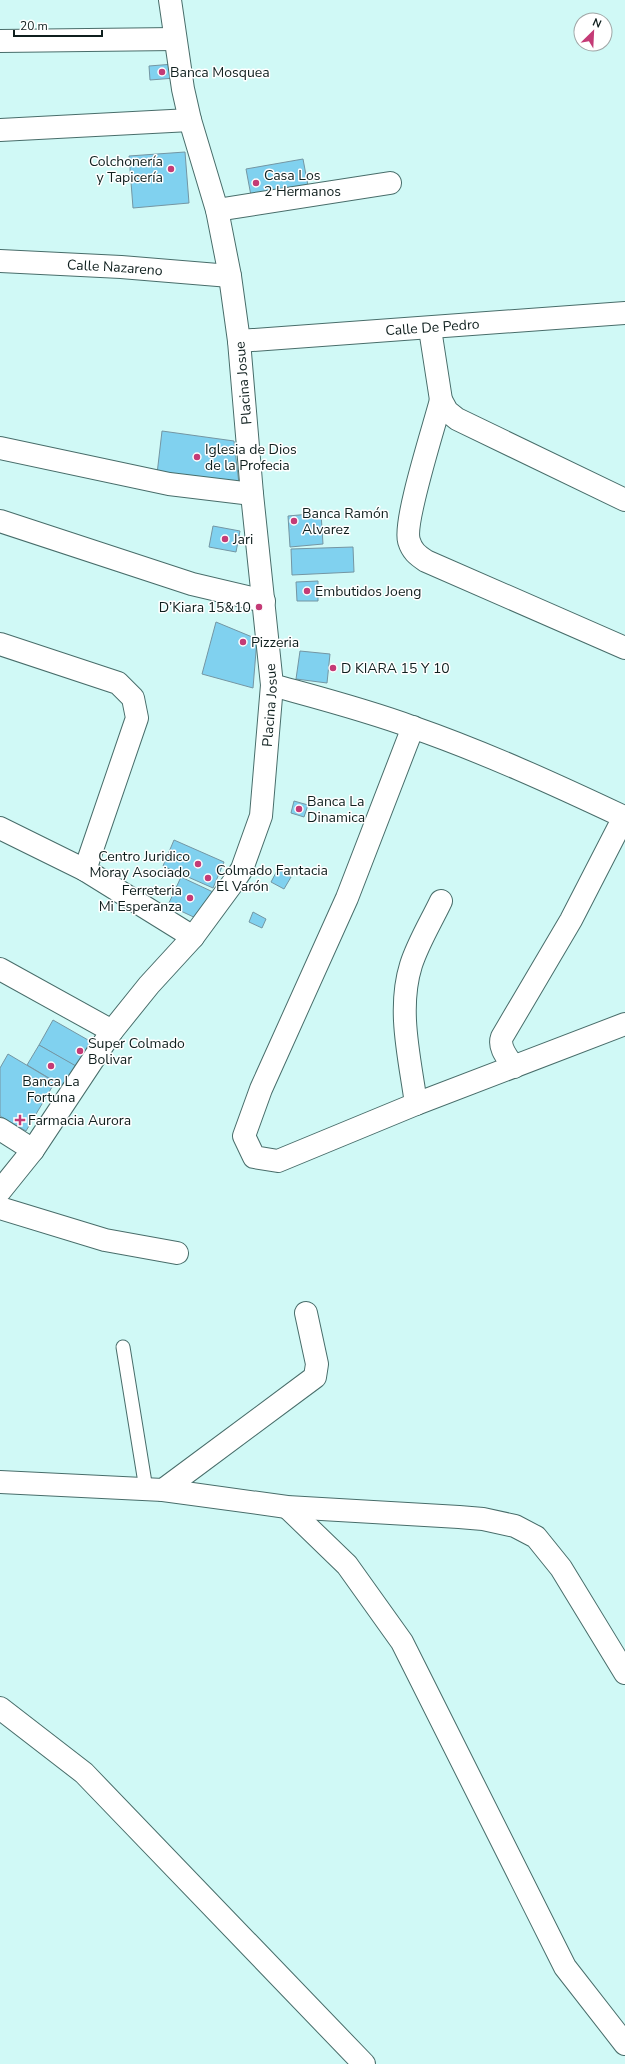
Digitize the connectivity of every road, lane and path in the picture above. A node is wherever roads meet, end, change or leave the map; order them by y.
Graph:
1 (170, 0) edge
2 (175, 39) junction
3 (0, 41) edge
4 (190, 120) junction
5 (0, 130) edge
6 (390, 183) dead end
7 (217, 210) junction
8 (0, 261) edge
9 (230, 276) junction
10 (625, 313) edge
11 (430, 329) junction
12 (239, 341) junction
13 (441, 400) junction
14 (0, 448) edge
15 (252, 494) junction
16 (625, 500) edge
17 (0, 521) edge
18 (264, 601) junction
19 (0, 644) edge
20 (625, 648) edge
21 (272, 684) junction
22 (413, 727) junction
23 (625, 817) edge
24 (0, 828) edge
25 (85, 870) junction
26 (441, 901) dead end
27 (193, 937) junction
28 (0, 969) edge
29 (625, 1024) edge
30 (112, 1031) junction
31 (514, 1067) junction
32 (416, 1104) junction
33 (0, 1129) edge
34 (33, 1150) junction
35 (0, 1191) edge
36 (0, 1208) edge
37 (177, 1253) dead end
38 (306, 1313) dead end
39 (123, 1347) dead end
40 (0, 1482) edge
41 (155, 1490) junction
42 (287, 1506) junction
43 (625, 1673) edge
44 (0, 1708) edge
45 (625, 2044) edge
46 (364, 2064) edge

1 - 2 street, Placina Josue
2 - 3 street
2 - 4 street, Placina Josue
4 - 5 street
4 - 7 street, Placina Josue
6 - 7 street
7 - 9 street, Placina Josue
8 - 9 street, Calle Nazareno
9 - 12 street, Placina Josue
10 - 11 street, Calle De Pedro
11 - 12 street, Calle De Pedro
11 - 13 street
12 - 15 street, Placina Josue
13 - 16 street
13 - 20 street
14 - 15 street
15 - 18 street, Placina Josue
17 - 18 street
18 - 21 street, Placina Josue
19 - 25 street
21 - 22 street
21 - 27 street, Placina Josue
22 - 23 street
22 - 32 street
23 - 31 street
24 - 25 street
25 - 27 street
26 - 32 street
27 - 30 street, Placina Josue
28 - 30 street
29 - 31 street
30 - 34 street, Placina Josue
31 - 32 street
33 - 34 street
34 - 35 street, Placina Josue
36 - 37 street
38 - 41 street
39 - 41 lane
40 - 41 street
41 - 42 street
42 - 43 street
42 - 45 street
44 - 46 street

